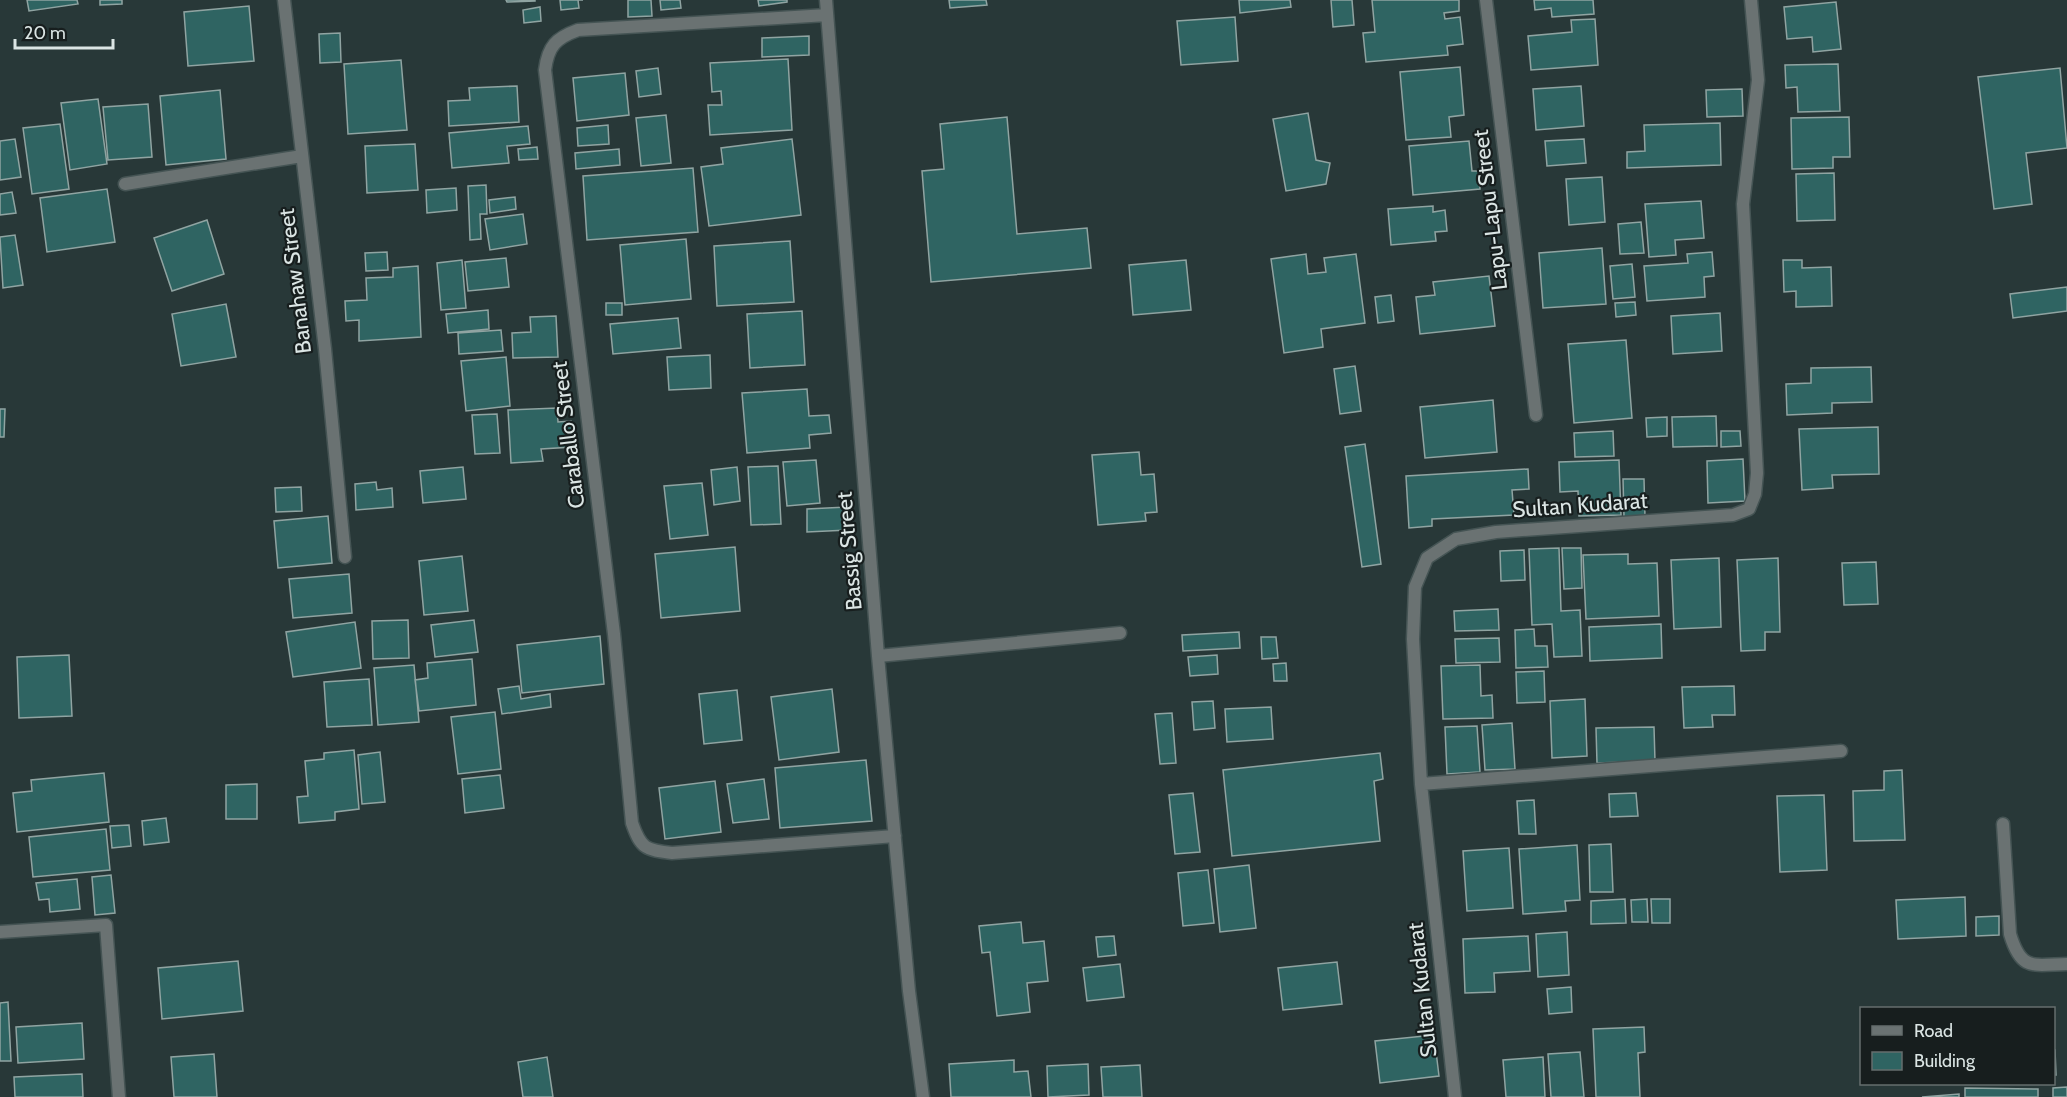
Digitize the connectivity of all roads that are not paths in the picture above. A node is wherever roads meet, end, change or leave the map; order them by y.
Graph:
1 (284, 0) edge
2 (826, 0) edge
3 (1486, 0) edge
4 (1751, 0) edge
5 (827, 15) junction
6 (302, 156) junction
7 (125, 184) dead end
8 (1536, 415) dead end
9 (345, 557) dead end
10 (1120, 633) dead end
11 (878, 656) junction
12 (1840, 751) dead end
13 (1421, 784) junction
14 (2003, 824) dead end
15 (894, 836) junction
16 (0, 932) edge
17 (2067, 964) edge
18 (119, 1097) edge
19 (923, 1097) edge
20 (1455, 1097) edge

1 - 6 street, Banahaw Street
2 - 5 street, Bassig Street
3 - 8 street, Lapu-Lapu Street
4 - 13 street, Sultan Kudarat
5 - 11 street, Bassig Street
5 - 15 street, Caraballo Street
6 - 7 street
6 - 9 street, Banahaw Street
10 - 11 street
11 - 15 street, Bassig Street
12 - 13 street
13 - 20 street, Sultan Kudarat
14 - 17 street
15 - 19 street, Bassig Street
16 - 18 street

